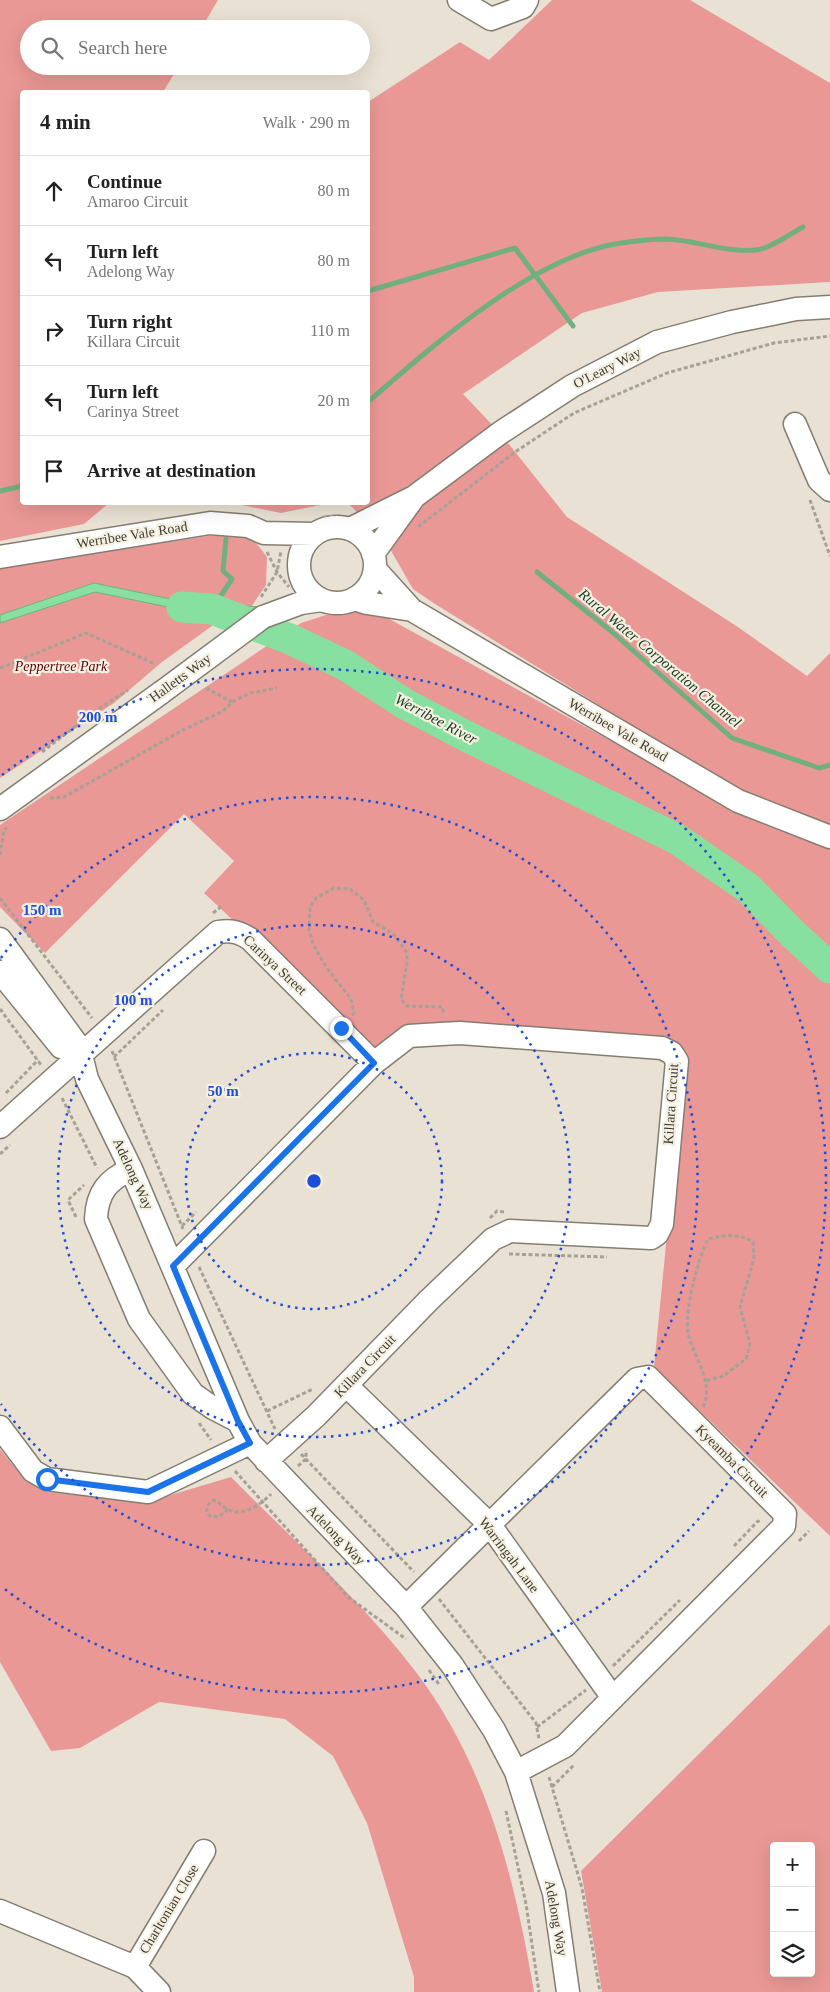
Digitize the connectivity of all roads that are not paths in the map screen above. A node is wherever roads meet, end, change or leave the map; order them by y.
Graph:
1 (459, 0) edge
2 (527, 0) edge
3 (830, 307) edge
4 (794, 424) dead end
5 (830, 490) edge
6 (414, 497) junction
7 (350, 529) junction
8 (264, 533) junction
9 (314, 534) junction
10 (0, 557) edge
11 (374, 561) junction
12 (299, 567) junction
13 (354, 599) junction
14 (322, 600) junction
15 (412, 610) junction
16 (263, 617) junction
17 (0, 809) edge
18 (830, 837) edge
19 (0, 939) edge
20 (0, 972) edge
21 (374, 1063) junction
22 (80, 1065) junction
23 (0, 1127) edge
24 (131, 1169) junction
25 (173, 1266) junction
26 (346, 1385) junction
27 (238, 1421) junction
28 (0, 1427) edge
29 (250, 1443) junction
30 (266, 1461) junction
31 (490, 1526) junction
32 (406, 1607) junction
33 (613, 1698) junction
34 (516, 1772) junction
35 (204, 1851) dead end
36 (0, 1911) edge
37 (135, 1966) junction
38 (159, 1992) edge
39 (568, 1992) edge

1 - 2 street
3 - 6 street, O'Leary Way
4 - 5 street
6 - 7 street, O'Leary Way
6 - 11 street, O'Leary Way
7 - 9 street
7 - 11 street
8 - 9 street, Werribee Vale Road
8 - 10 street, Werribee Vale Road
8 - 12 street, Werribee Vale Road
9 - 12 street
11 - 13 street
11 - 15 street, Werribee Vale Road
12 - 14 street
12 - 16 street, Halletts Way
13 - 14 street
13 - 15 street, Werribee Vale Road
14 - 16 street, Halletts Way
15 - 18 street, Werribee Vale Road
16 - 17 street, Halletts Way, bridge
19 - 22 street, Adelong Way
20 - 22 street, Adelong Way
21 - 22 street, Carinya Street
21 - 25 street, Killara Circuit
21 - 26 street, Killara Circuit
22 - 23 street, Carinya Street
22 - 24 street, Adelong Way
24 - 25 street, Adelong Way
24 - 27 street
25 - 27 street, Adelong Way
26 - 30 street, Killara Circuit
26 - 31 street, Warringah Lane
27 - 29 street, Adelong Way
28 - 29 street
29 - 30 street, Adelong Way
30 - 32 street, Adelong Way
31 - 32 street, Kyeamba Circuit
31 - 33 street, Warringah Lane
31 - 33 street, Kyeamba Circuit
32 - 34 street, Adelong Way
33 - 34 street, Kyeamba Circuit
34 - 39 street, Adelong Way
35 - 37 street, Charltonian Close
36 - 37 street
37 - 38 street

